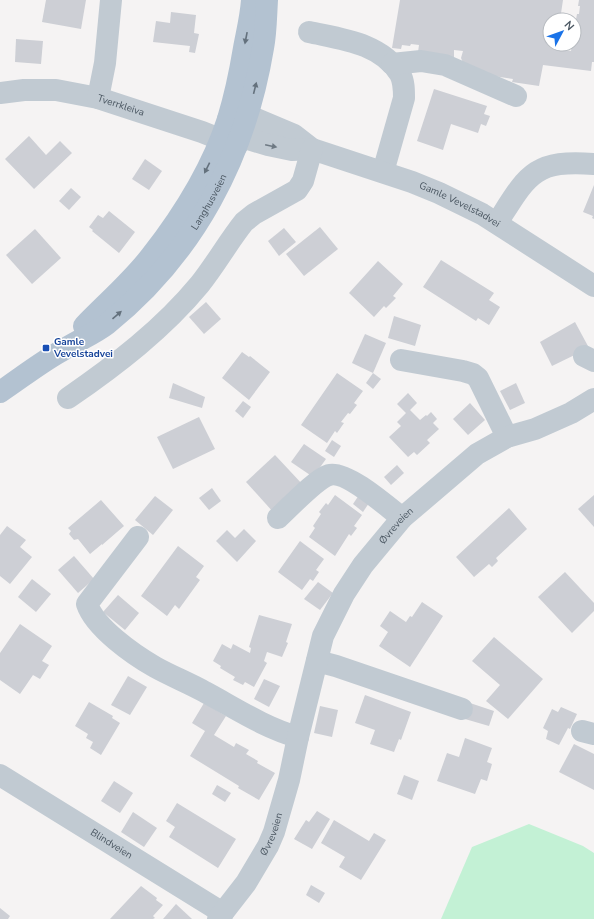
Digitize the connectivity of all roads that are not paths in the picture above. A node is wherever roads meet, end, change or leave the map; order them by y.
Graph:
1 (111, 0) edge
2 (252, 0) edge
3 (267, 0) edge
4 (310, 32) dead end
5 (392, 64) junction
6 (0, 93) edge
7 (516, 96) dead end
8 (98, 98) junction
9 (235, 132) junction
10 (312, 149) junction
11 (594, 164) edge
12 (383, 172) junction
13 (497, 223) junction
14 (594, 286) edge
15 (401, 360) dead end
16 (0, 392) edge
17 (68, 398) dead end
18 (594, 400) edge
19 (507, 437) junction
20 (278, 518) dead end
21 (402, 518) junction
22 (138, 537) dead end
23 (317, 661) junction
24 (462, 709) dead end
25 (298, 737) junction
26 (0, 775) edge
27 (221, 916) edge

1 - 8 street
2 -> 9 main road, Langhusveien
9 -> 3 main road, Langhusveien
4 - 5 street
5 - 7 street
5 - 12 street
6 - 8 street, Tverrkleiva
8 - 9 street, Tverrkleiva
9 - 10 street, Gamle Vevelstadvei
9 - 16 main road, Langhusveien
10 - 12 street, Gamle Vevelstadvei
10 - 17 street
11 - 13 street
12 - 13 street, Gamle Vevelstadvei
13 - 14 street, Gamle Vevelstadvei
15 - 19 street
18 - 19 street, Øvreveien
19 - 21 street, Øvreveien
20 - 21 street
21 - 23 street, Øvreveien
22 - 25 street
23 - 24 street
23 - 25 street, Øvreveien
25 - 27 street, Øvreveien
26 - 27 street, Blindveien

